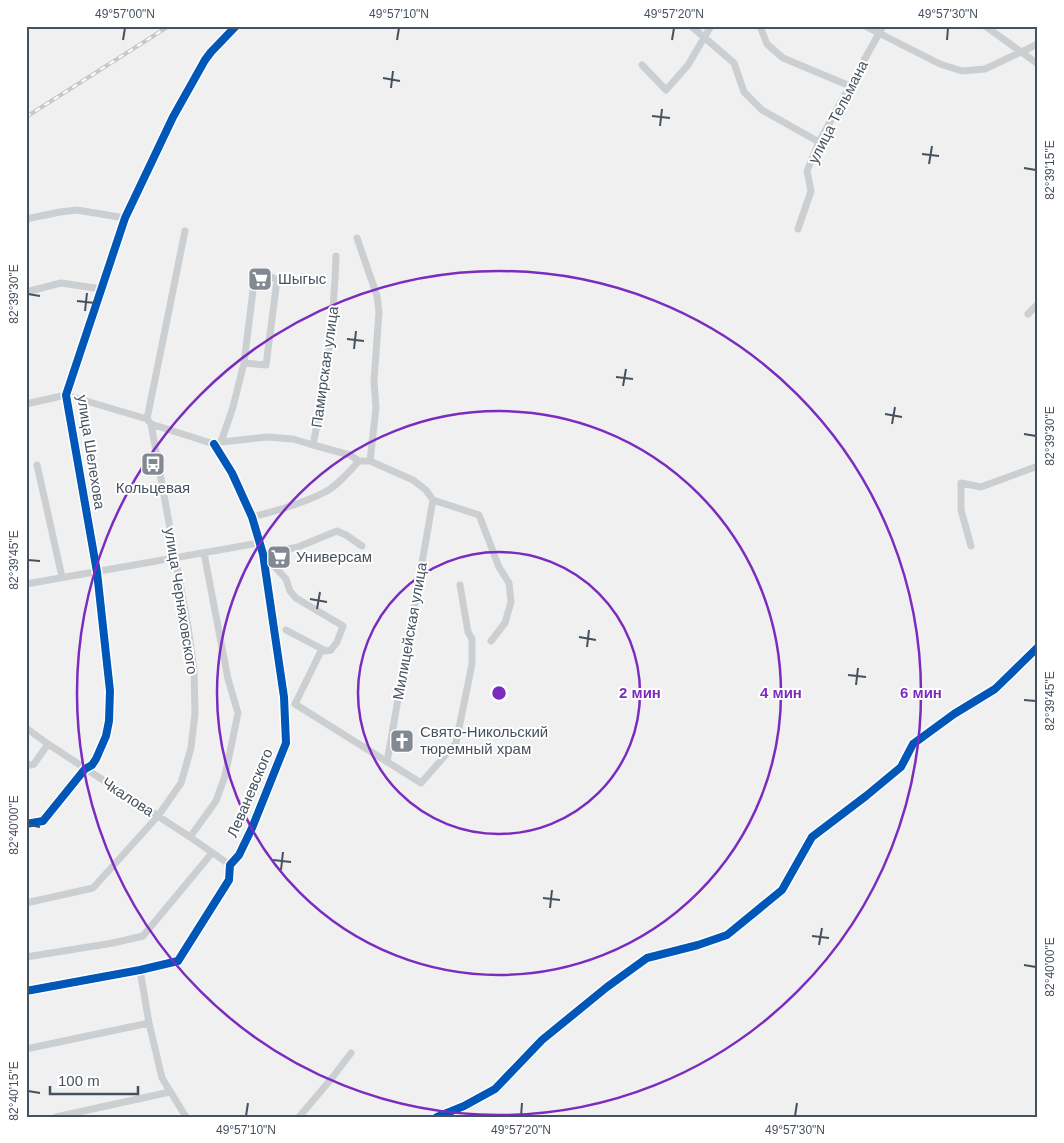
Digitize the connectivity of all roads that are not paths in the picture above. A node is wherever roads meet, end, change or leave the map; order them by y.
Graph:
1 (236, 26) edge
2 (691, 26) edge
3 (711, 26) edge
4 (760, 26) edge
5 (865, 26) edge
6 (883, 26) edge
7 (985, 26) edge
8 (879, 34) junction
9 (703, 38) junction
10 (1038, 44) edge
11 (1021, 52) junction
12 (1038, 64) edge
13 (642, 65) dead end
14 (850, 86) junction
15 (819, 142) junction
16 (125, 218) junction
17 (26, 220) edge
18 (798, 229) dead end
19 (186, 230) dead end
20 (358, 238) dead end
21 (336, 256) dead end
22 (102, 289) junction
23 (26, 292) edge
24 (1038, 304) edge
25 (1028, 314) dead end
26 (244, 363) junction
27 (66, 395) junction
28 (26, 404) edge
29 (149, 422) junction
30 (218, 443) junction
31 (313, 445) junction
32 (359, 461) junction
33 (370, 461) junction
34 (37, 465) dead end
35 (1038, 466) edge
36 (433, 500) junction
37 (252, 517) junction
38 (259, 542) junction
39 (362, 546) dead end
40 (971, 546) dead end
41 (204, 553) junction
42 (262, 554) junction
43 (174, 557) junction
44 (97, 572) junction
45 (62, 577) junction
46 (26, 584) edge
47 (460, 585) dead end
48 (286, 630) dead end
49 (491, 641) dead end
50 (1038, 647) edge
51 (322, 649) junction
52 (26, 728) edge
53 (48, 744) junction
54 (387, 762) junction
55 (26, 766) edge
56 (85, 769) junction
57 (158, 816) junction
58 (26, 824) edge
59 (190, 837) junction
60 (212, 853) junction
61 (230, 865) junction
62 (26, 903) edge
63 (26, 957) edge
64 (140, 970) junction
65 (26, 991) edge
66 (149, 1023) junction
67 (26, 1049) edge
68 (351, 1053) dead end
69 (170, 1092) junction
70 (56, 1117) edge
71 (186, 1117) edge
72 (299, 1117) edge
73 (437, 1117) edge

1 - 16 street, улица Шелехова
2 - 9 street
3 - 9 street
4 - 14 street
5 - 8 street
6 - 8 street, улица Тельмана
7 - 11 street
8 - 11 street
8 - 14 street, улица Тельмана
9 - 13 street
9 - 15 street
10 - 11 street
11 - 12 street
14 - 15 street, улица Тельмана
15 - 18 street, улица Тельмана
16 - 17 street
16 - 22 street, улица Шелехова
19 - 29 street, улица Черняховского
20 - 33 street
21 - 31 street, Памирская улица
22 - 23 street
22 - 27 street, улица Шелехова
24 - 25 street
26 - 26 street
26 - 30 street
27 - 28 street
27 - 29 street
27 - 44 street, улица Шелехова
29 - 30 street
29 - 43 street, улица Черняховского
30 - 31 street, Памирская улица
30 - 37 street, Леваневского
31 - 32 street
32 - 33 street
32 - 37 street
33 - 36 street
34 - 45 street
35 - 40 street
36 - 49 street
36 - 54 street, Милицейская улица
37 - 38 street, Леваневского
38 - 41 street
38 - 42 street, Леваневского
39 - 42 street
41 - 43 street
41 - 59 street
42 - 51 street, Леваневского
42 - 61 street, Леваневского
43 - 44 street
43 - 57 street, улица Черняховского
44 - 45 street
44 - 56 street, улица Шелехова
45 - 46 street
47 - 54 street, Леваневского
48 - 51 street
50 - 73 street
51 - 54 street, Леваневского
52 - 53 street, Чкалова
53 - 55 street
53 - 56 street, Чкалова
56 - 57 street, Чкалова
56 - 58 street, улица Шелехова
57 - 59 street, Чкалова
57 - 62 street, улица Черняховского
59 - 60 street, Чкалова
60 - 61 street, Чкалова
60 - 63 street
61 - 64 street, Леваневского
64 - 65 street, Леваневского
64 - 66 street
66 - 67 street
66 - 69 street
68 - 72 street
69 - 70 street
69 - 71 street

